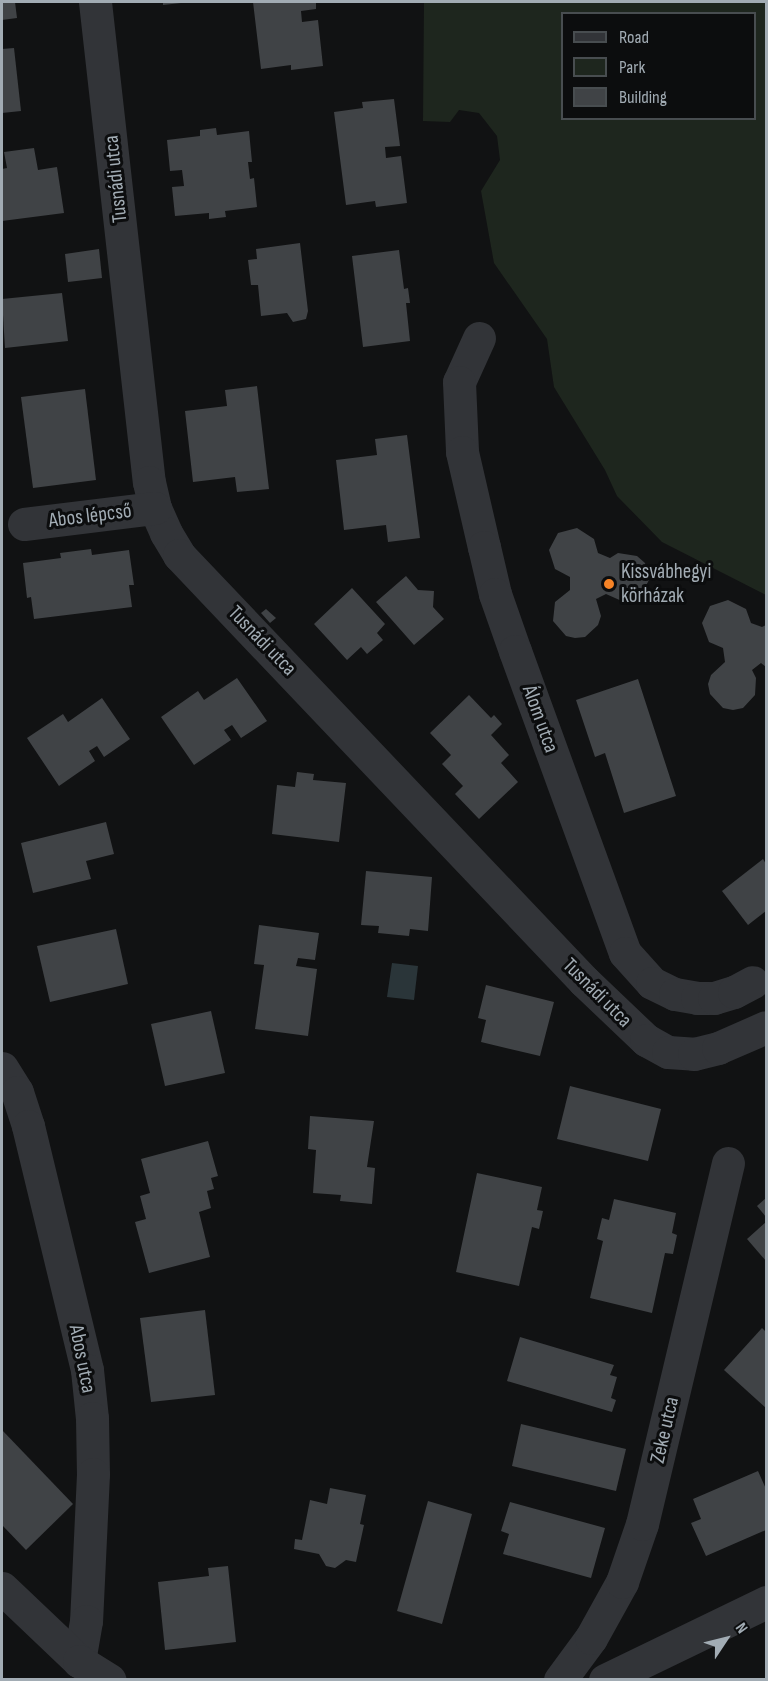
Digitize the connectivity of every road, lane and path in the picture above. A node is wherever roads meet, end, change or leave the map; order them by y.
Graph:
1 (95, 2) edge
2 (479, 338) dead end
3 (155, 508) junction
4 (24, 524) dead end
5 (762, 986) edge
6 (766, 1027) edge
7 (2, 1068) edge
8 (728, 1163) dead end
9 (2, 1588) edge
10 (766, 1602) edge
11 (79, 1661) junction
12 (110, 1680) edge
13 (560, 1680) edge
14 (605, 1680) edge

1 - 3 street, Tusnádi utca
2 - 5 street, Álom utca
3 - 4 street, Abos lépcső
3 - 6 street, Tusnádi utca
7 - 11 street, Abos utca
8 - 13 street, Zeke utca
9 - 11 street
10 - 14 street
11 - 12 street

